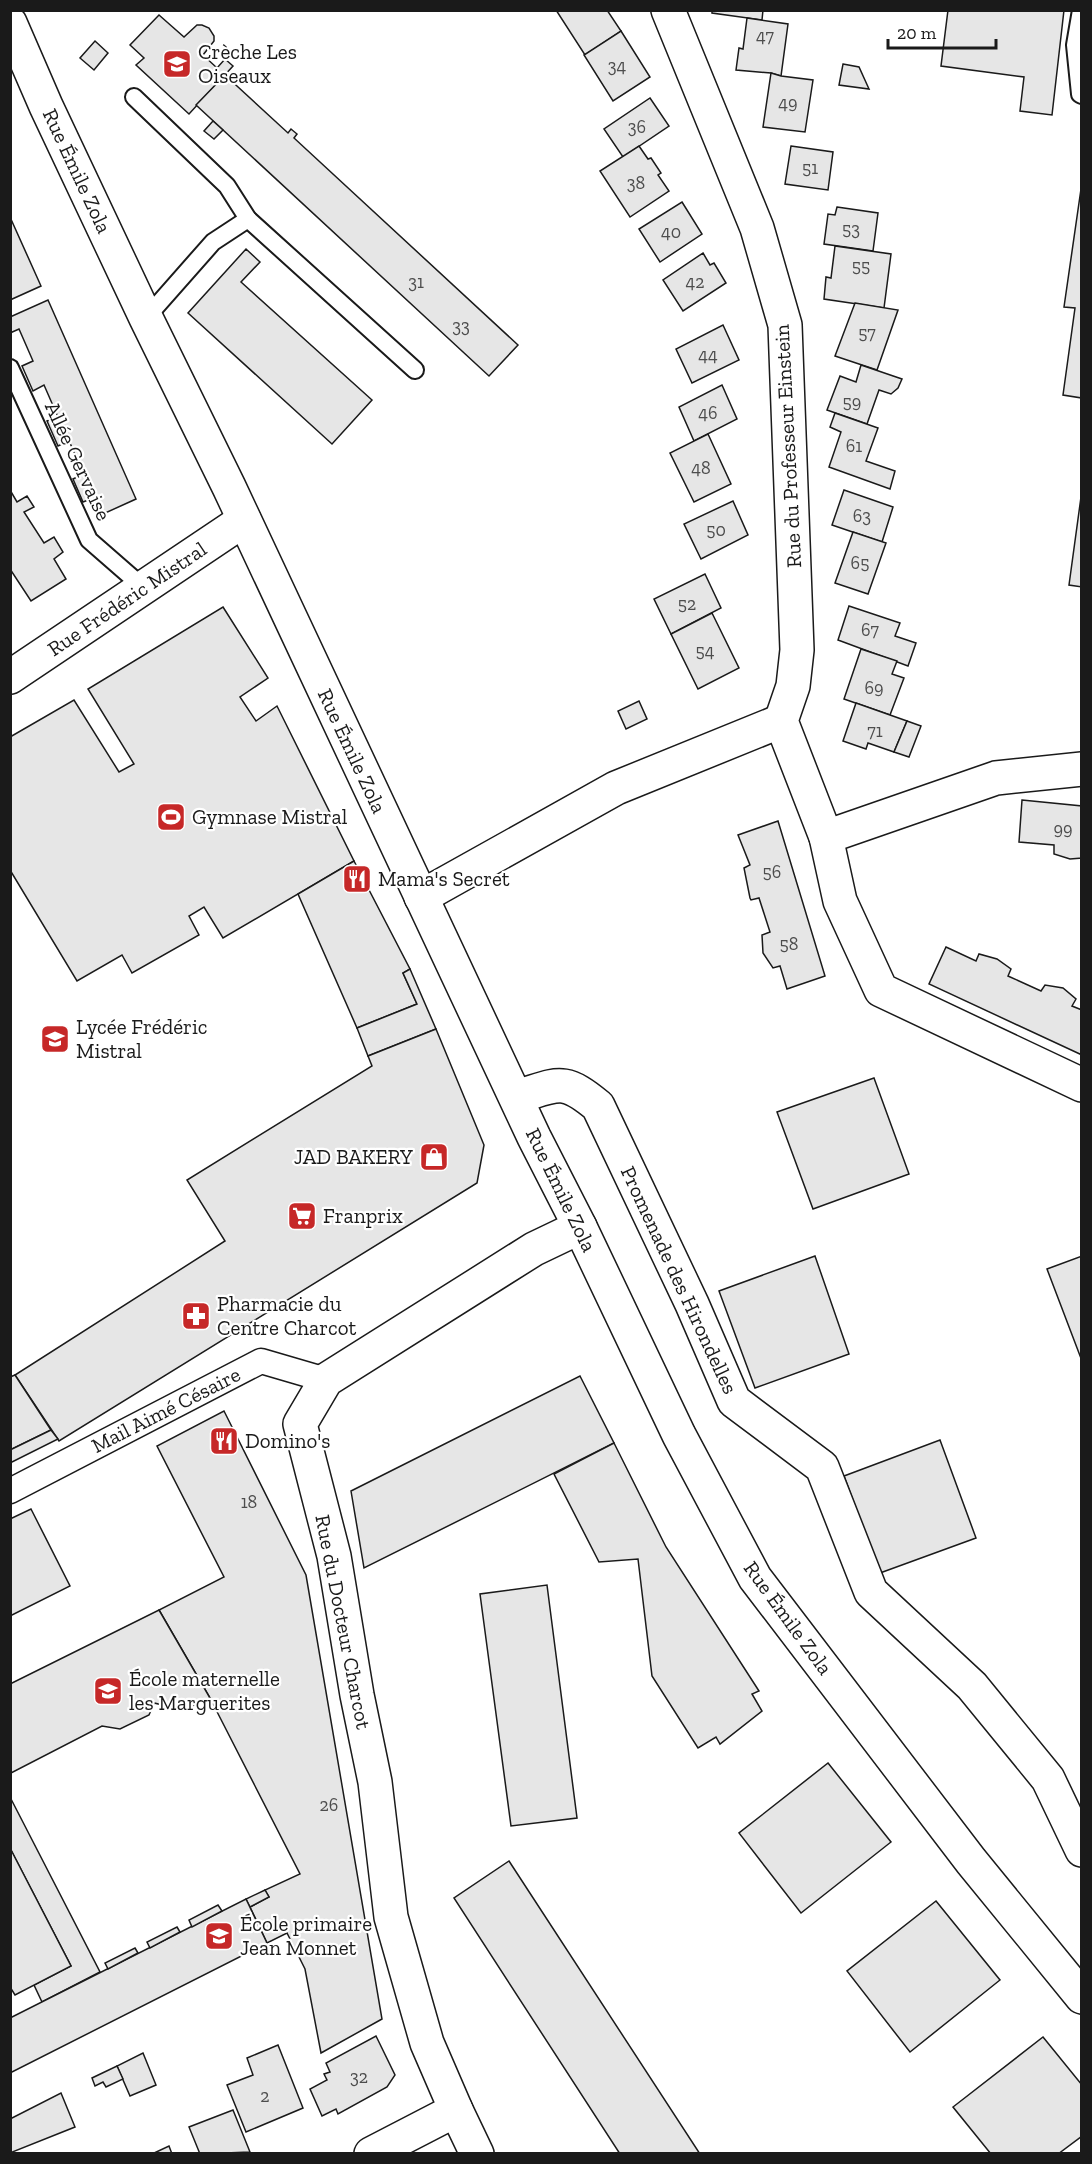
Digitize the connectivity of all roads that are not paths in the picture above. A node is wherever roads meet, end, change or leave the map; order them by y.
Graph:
1 (668, 10) edge
2 (1081, 10) edge
3 (10, 23) edge
4 (1082, 95) edge
5 (134, 98) dead end
6 (248, 219) junction
7 (146, 318) junction
8 (10, 368) edge
9 (416, 370) dead end
10 (244, 520) junction
11 (144, 588) junction
12 (10, 677) edge
13 (781, 721) junction
14 (1082, 769) edge
15 (826, 837) junction
16 (421, 897) junction
17 (1082, 1085) edge
18 (516, 1097) junction
19 (580, 1227) junction
20 (326, 1380) junction
21 (10, 1491) edge
22 (1082, 1850) edge
23 (1082, 1997) edge
24 (456, 2110) junction
25 (371, 2154) edge
26 (477, 2154) edge

1 - 13 street, Rue du Professeur Einstein
2 - 4 lane
3 - 7 street, Rue Émile Zola
5 - 6 lane
6 - 7 lane
6 - 9 lane
7 - 10 street, Rue Émile Zola
8 - 11 lane, Allée Gervaise
10 - 11 street, Rue Frédéric Mistral
10 - 16 street, Rue Émile Zola
11 - 12 street, Rue Frédéric Mistral
13 - 15 street
13 - 16 street
14 - 15 street
15 - 17 street
16 - 18 street, Rue Émile Zola
18 - 19 street, Rue Émile Zola
18 - 22 street, Promenade des Hirondelles
19 - 20 street, Rue du Docteur Charcot
19 - 23 street, Rue Émile Zola
20 - 21 street, Mail Aimé Césaire
20 - 24 street, Rue du Docteur Charcot
24 - 25 street
24 - 26 street, Rue du Docteur Charcot

